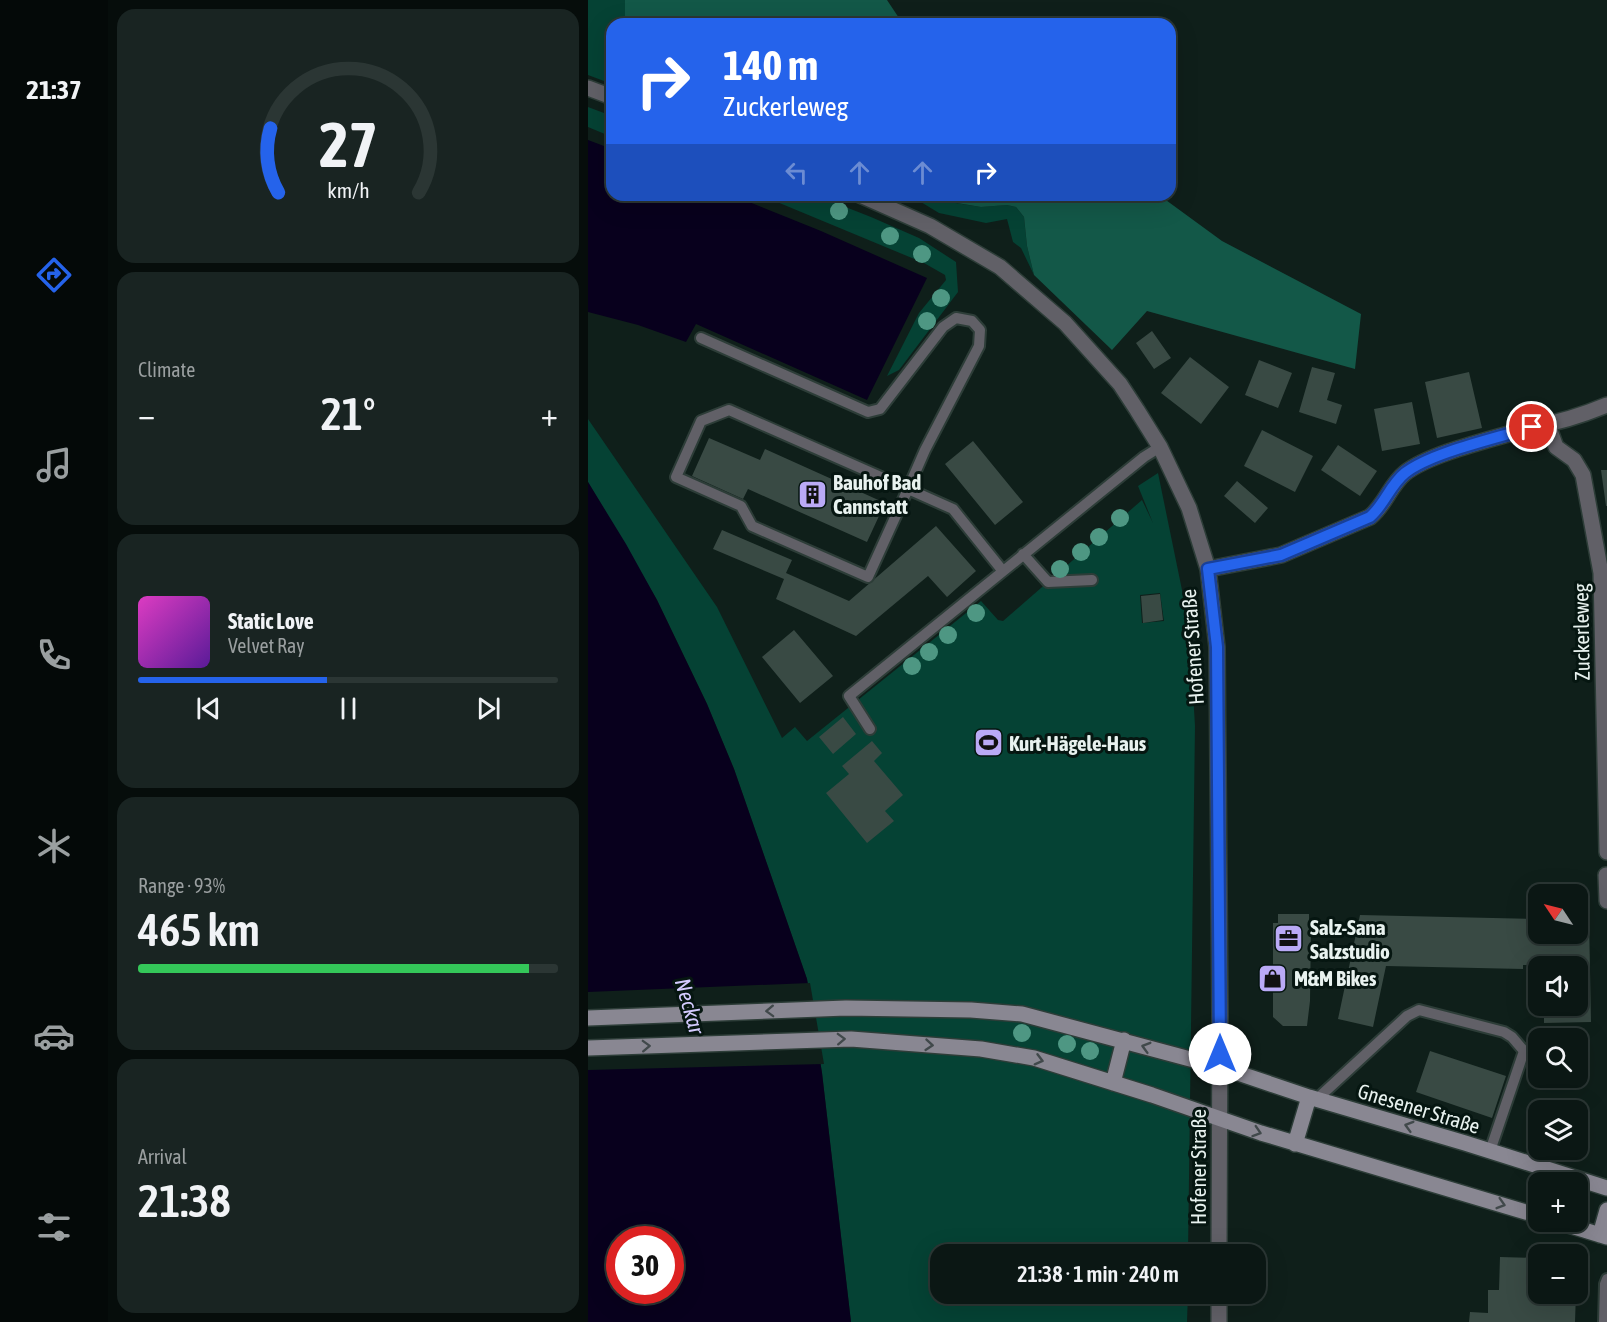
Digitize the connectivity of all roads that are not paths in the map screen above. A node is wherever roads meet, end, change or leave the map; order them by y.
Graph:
1 (588, 88) edge
2 (606, 95) edge
3 (874, 201) edge
4 (701, 338) dead end
5 (1607, 405) edge
6 (1548, 425) junction
7 (1160, 447) junction
8 (908, 489) junction
9 (1023, 554) junction
10 (1208, 569) junction
11 (1002, 570) junction
12 (1092, 580) dead end
13 (870, 729) dead end
14 (1607, 852) edge
15 (1606, 875) edge
16 (1607, 901) edge
17 (588, 1018) edge
18 (1124, 1040) junction
19 (588, 1048) edge
20 (1220, 1067) junction
21 (1113, 1083) junction
22 (1313, 1098) junction
23 (1219, 1119) junction
24 (1295, 1144) junction
25 (1490, 1151) junction
26 (1607, 1188) edge
27 (1607, 1210) edge
28 (1528, 1213) edge
29 (1588, 1231) edge
30 (1604, 1236) edge
31 (1219, 1244) edge
32 (1607, 1279) edge
33 (1219, 1304) edge
34 (1219, 1322) edge
35 (1604, 1322) edge

1 - 2 street
3 - 7 street, Hofener Straße
4 - 8 lane
5 - 6 street
6 - 10 street
6 - 14 street, Zuckerleweg
7 - 9 lane
7 - 10 street, Hofener Straße
8 - 8 lane
8 - 11 lane
9 - 11 lane
9 - 12 lane
10 - 20 street, Hofener Straße
11 - 13 lane
15 - 16 street
18 -> 17 main road, Gnesener Straße
20 -> 18 main road, Gnesener Straße
18 - 21 main road
19 -> 21 main road
20 - 22 main road, Gnesener Straße
20 - 23 street, Hofener Straße
21 - 23 main road
22 - 24 main road
25 -> 22 main road, Gnesener Straße
22 - 25 lane
23 -> 24 main road
23 - 31 street, Hofener Straße
24 -> 28 main road
25 - 26 main road, Gnesener Straße
27 - 30 main road
29 - 30 main road
32 - 35 lane
33 - 34 street

